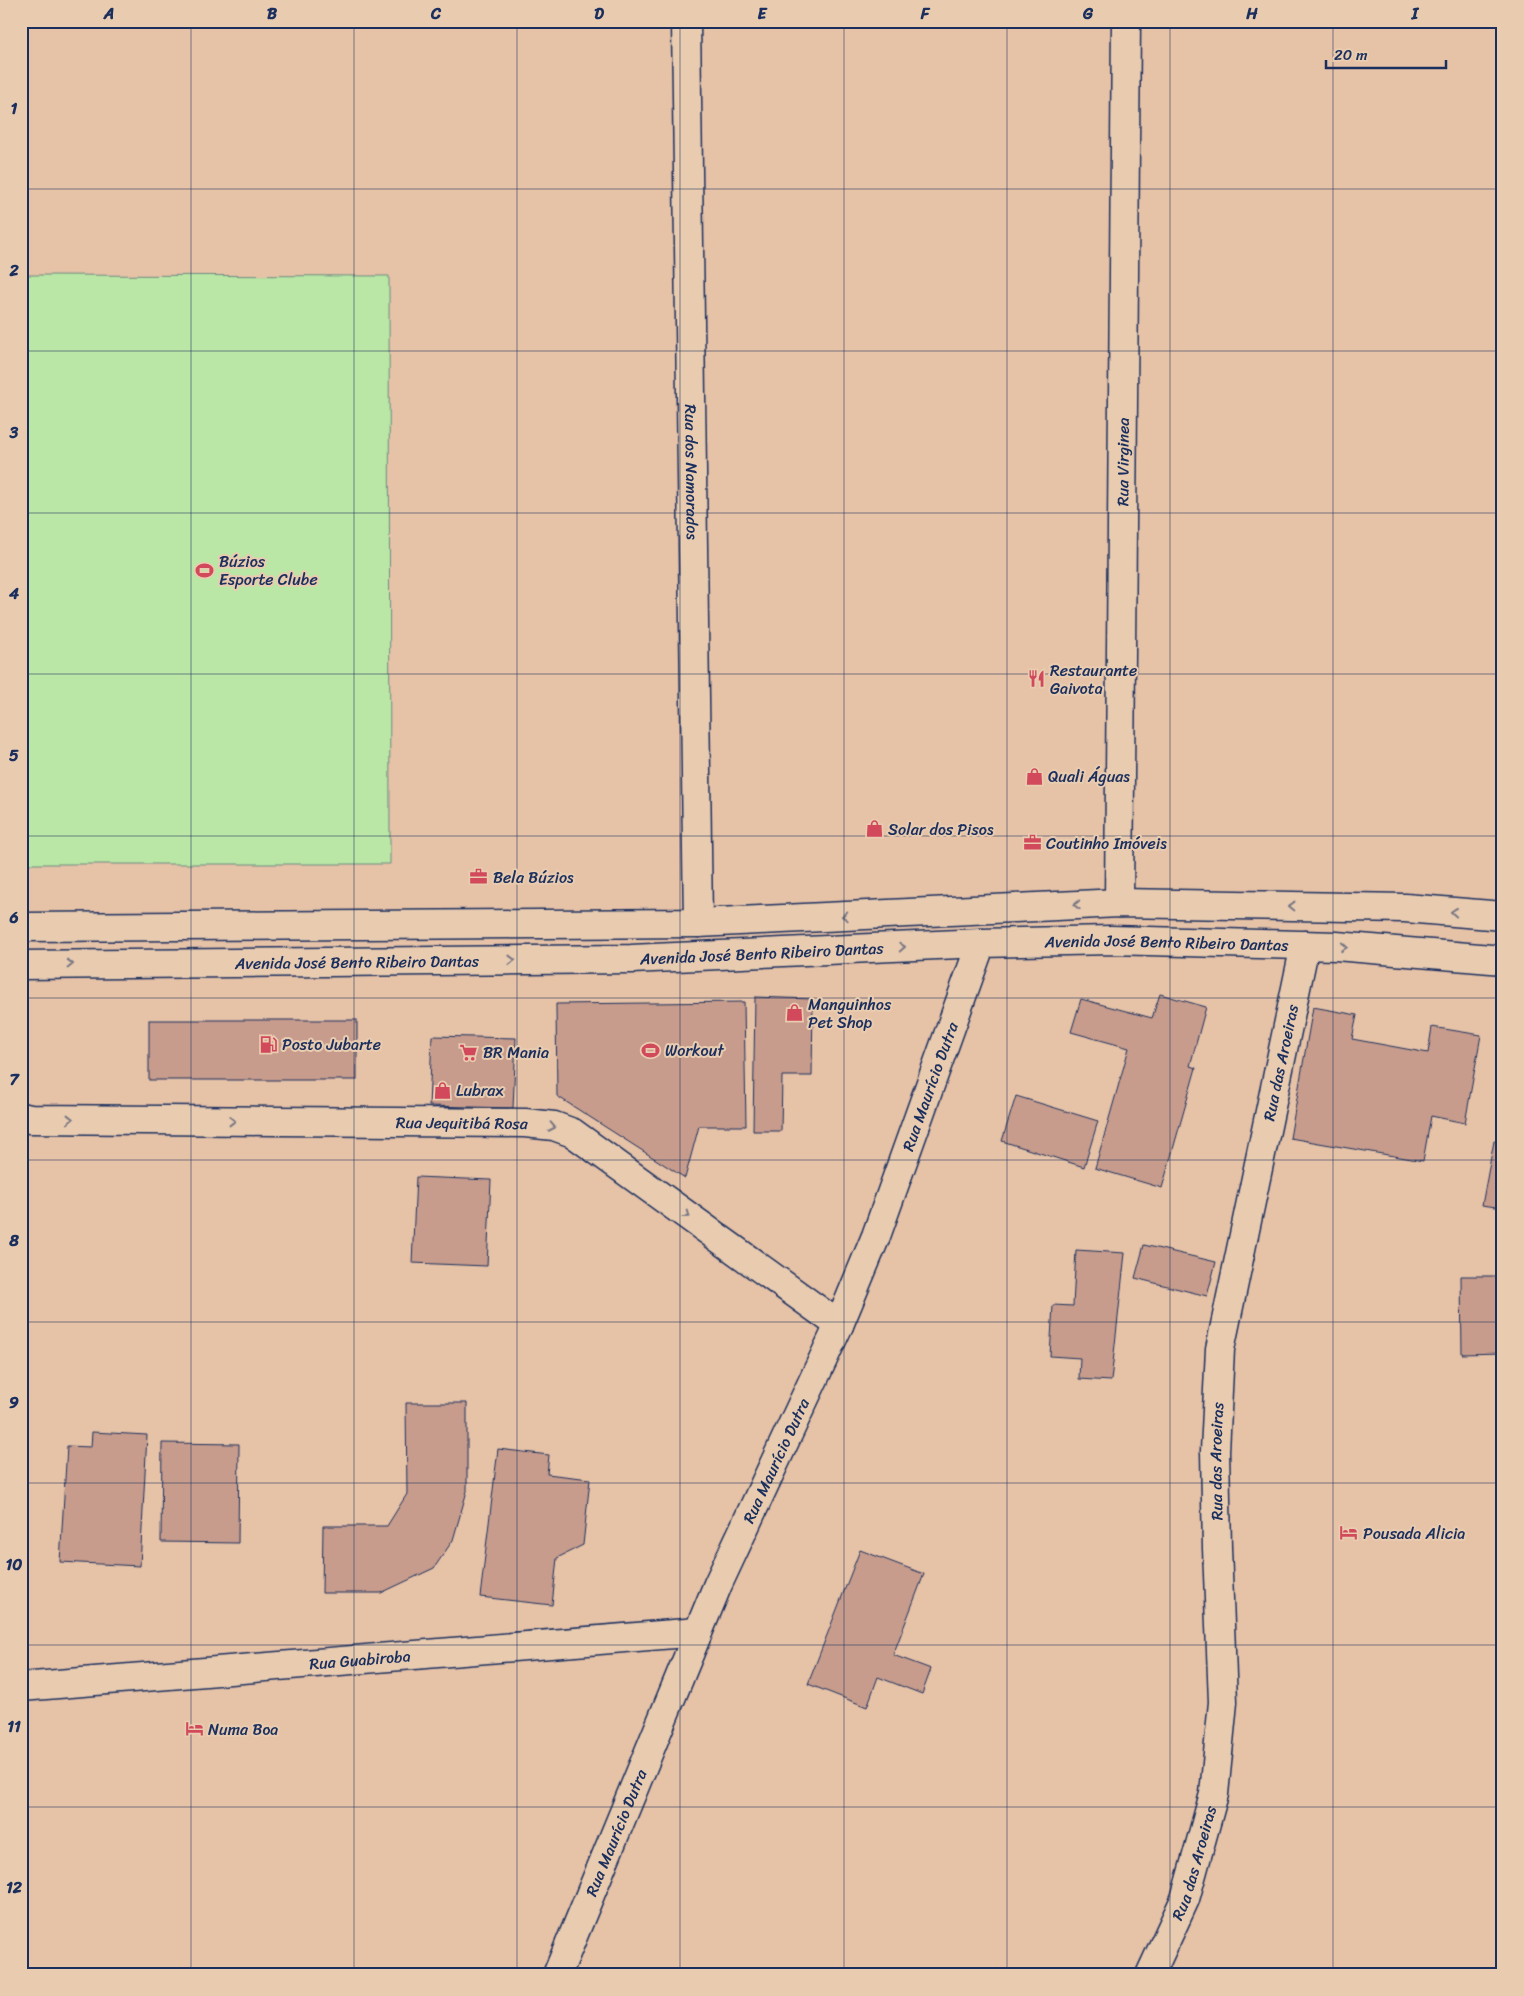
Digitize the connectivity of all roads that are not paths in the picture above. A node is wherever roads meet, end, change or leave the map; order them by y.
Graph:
1 (686, 21) edge
2 (1126, 21) edge
3 (1119, 903) junction
4 (1503, 916) edge
5 (698, 923) junction
6 (21, 928) edge
7 (981, 943) junction
8 (1305, 945) junction
9 (1503, 960) edge
10 (21, 965) edge
11 (21, 1116) edge
12 (839, 1325) junction
13 (698, 1632) junction
14 (21, 1687) edge
15 (557, 1975) edge
16 (1150, 1975) edge

1 - 5 street, Rua dos Namorados
2 - 3 street, Rua Virginea
4 -> 3 street, Avenida José Bento Ribeiro Dantas
3 -> 5 street, Avenida José Bento Ribeiro Dantas
5 - 6 street, Avenida José Bento Ribeiro Dantas
7 - 8 street, Avenida José Bento Ribeiro Dantas
10 -> 7 street, Avenida José Bento Ribeiro Dantas
7 - 12 street, Rua Maurício Dutra
8 -> 9 street, Avenida José Bento Ribeiro Dantas
8 - 16 street, Rua das Aroeiras
11 -> 12 street, Rua Jequitibá Rosa
12 - 13 street, Rua Maurício Dutra
13 - 14 street, Rua Guabiroba
13 - 15 street, Rua Maurício Dutra

